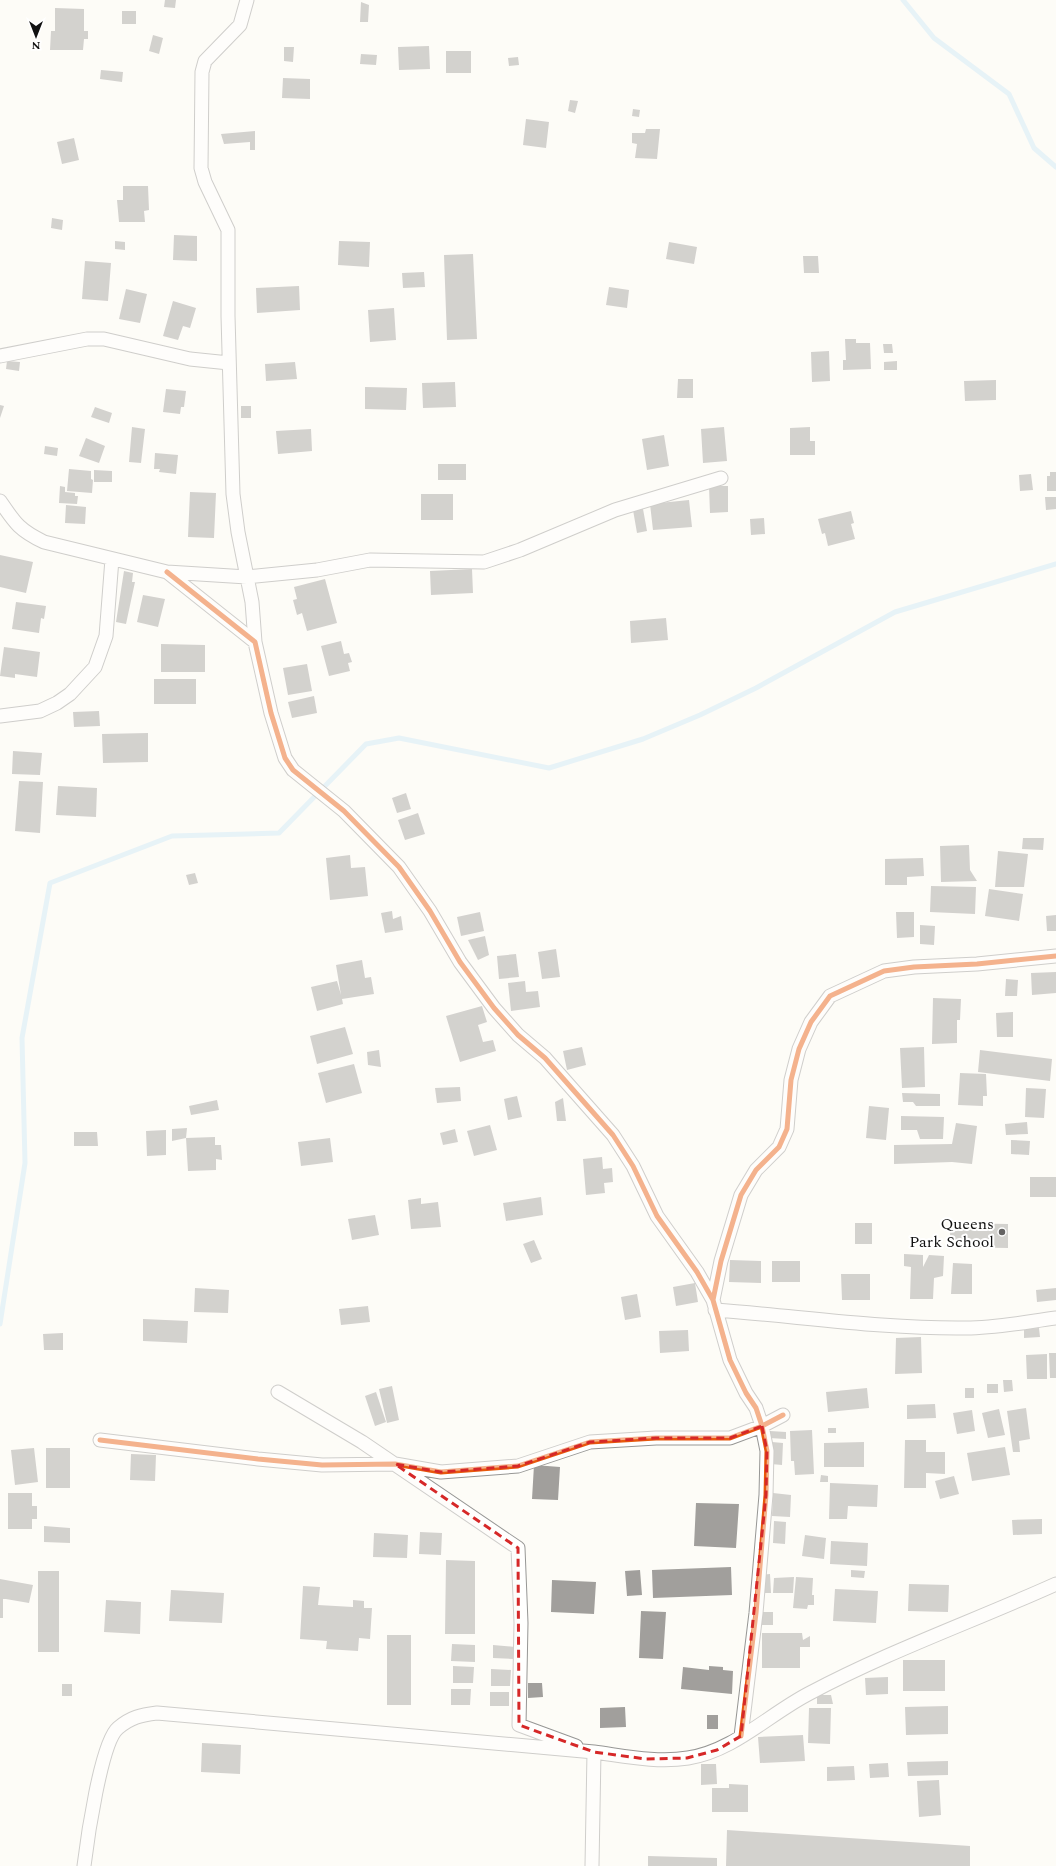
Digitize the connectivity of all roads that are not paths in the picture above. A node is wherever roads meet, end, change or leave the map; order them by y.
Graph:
1 (247, 0) edge
2 (0, 356) edge
3 (229, 363) junction
4 (721, 478) dead end
5 (0, 501) edge
6 (112, 559) junction
7 (167, 572) junction
8 (246, 577) junction
9 (255, 642) junction
10 (0, 716) edge
11 (1056, 956) edge
12 (714, 1305) junction
13 (1056, 1318) edge
14 (278, 1392) dead end
15 (783, 1415) dead end
16 (762, 1426) junction
17 (100, 1440) dead end
18 (395, 1464) junction
19 (1056, 1584) edge
20 (741, 1736) junction
21 (594, 1752) junction
22 (84, 1866) edge
23 (592, 1866) edge

1 - 3 street
2 - 3 street
3 - 8 street
4 - 8 street
5 - 6 street
6 - 7 street
6 - 10 street
7 - 8 street
7 - 9 street
8 - 9 street
9 - 12 street
11 - 12 street
12 - 13 street
12 - 16 street
14 - 18 street
15 - 16 street
16 - 18 street
16 - 20 street
17 - 18 street
18 - 21 street
19 - 20 street
20 - 21 street
21 - 22 street
21 - 23 street

